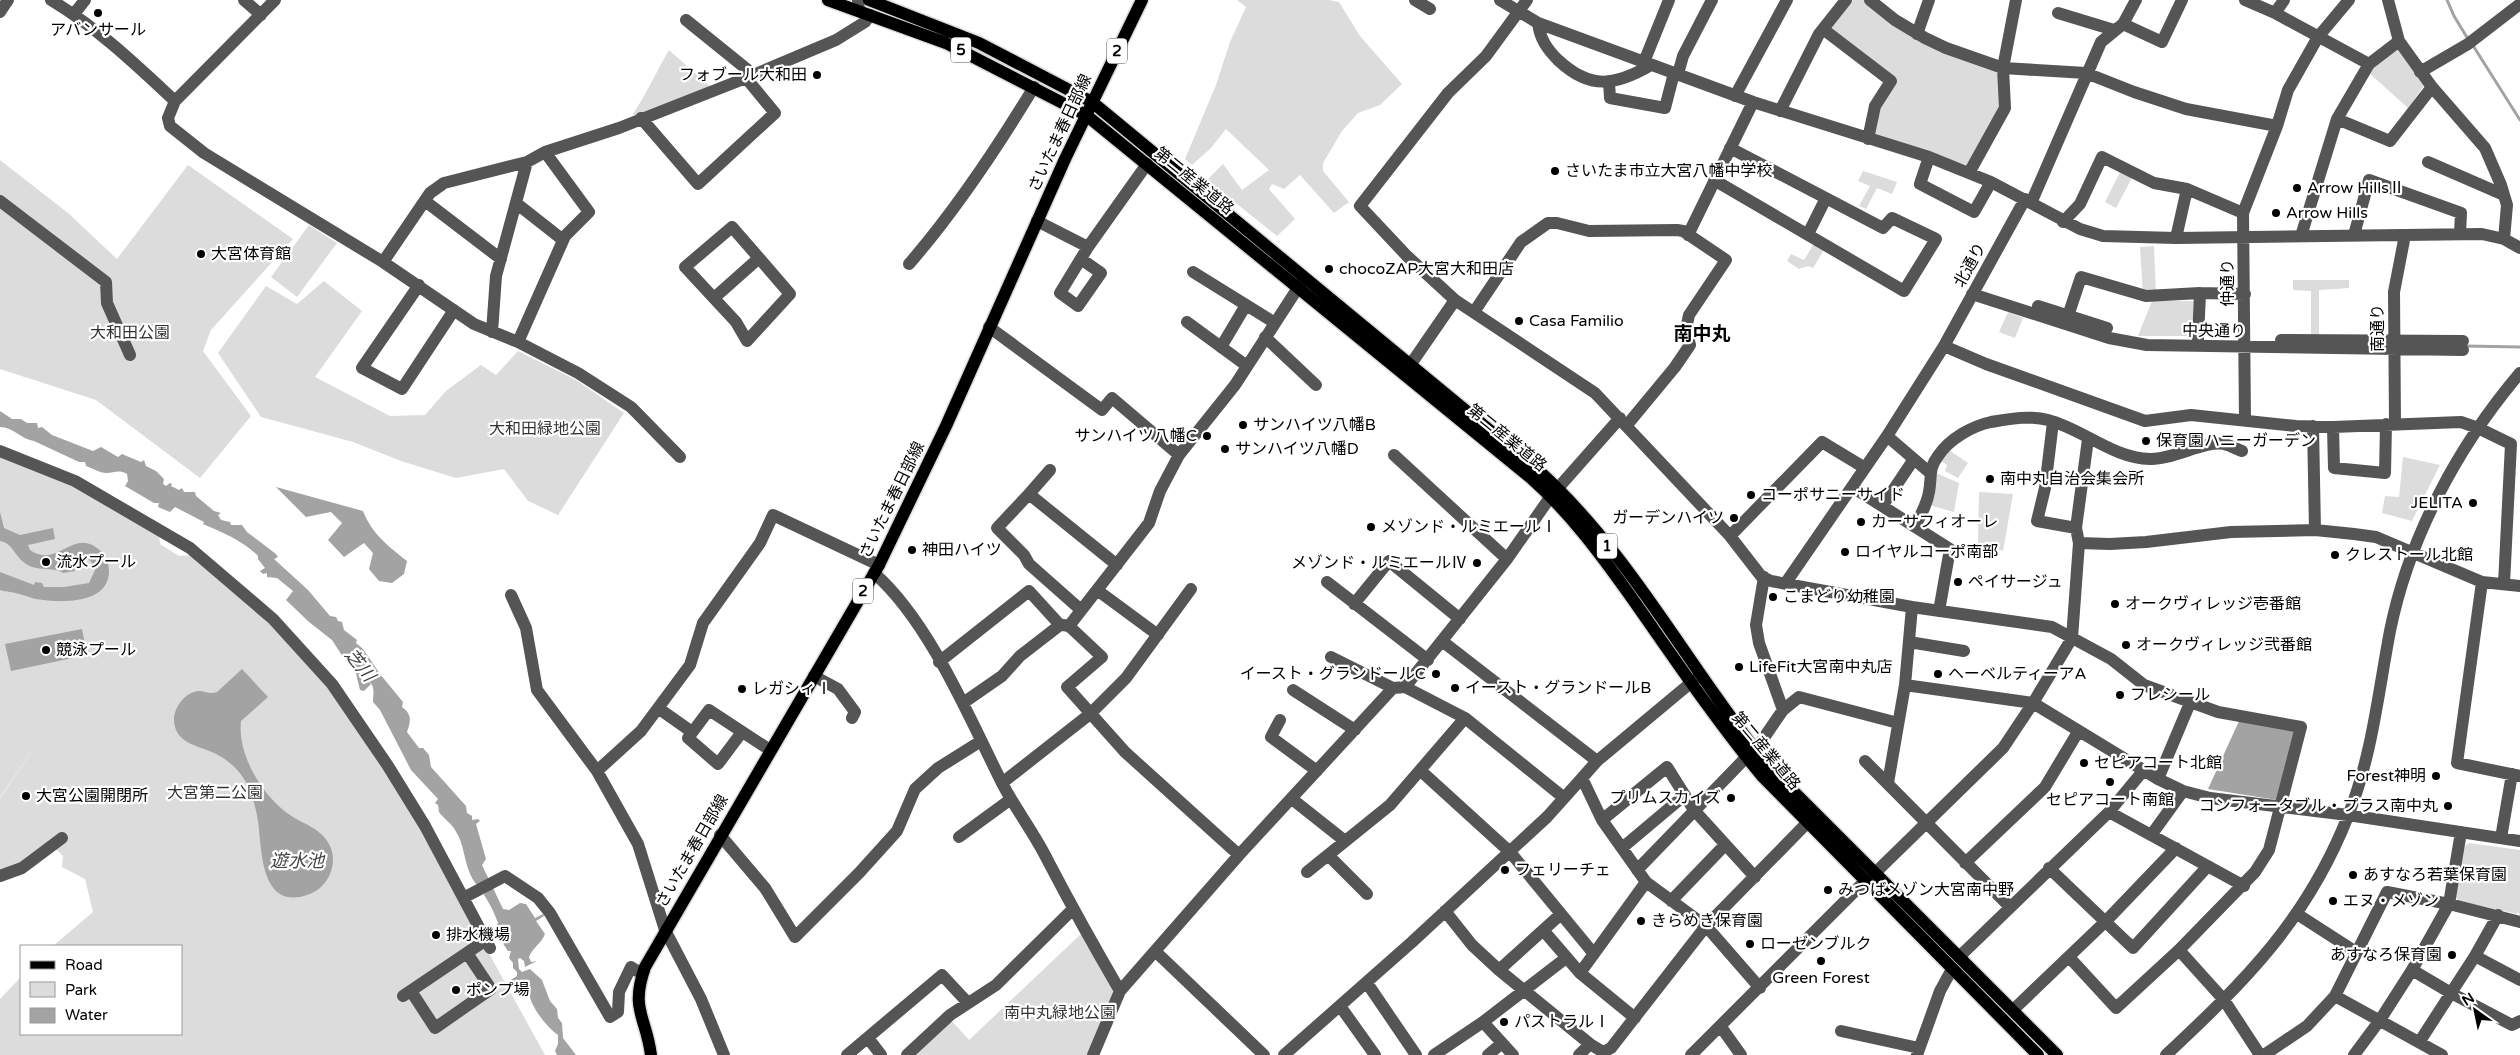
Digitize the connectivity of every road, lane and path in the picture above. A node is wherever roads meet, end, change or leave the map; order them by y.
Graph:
1 (8, 0) edge
2 (50, 0) edge
3 (85, 0) edge
4 (244, 0) edge
5 (275, 0) edge
6 (828, 0) edge
7 (869, 0) edge
8 (1142, 0) edge
9 (1415, 0) edge
10 (1500, 0) edge
11 (1527, 0) edge
12 (1669, 0) edge
13 (1712, 0) edge
14 (1787, 0) edge
15 (1846, 0) edge
16 (1870, 0) edge
17 (1929, 0) edge
18 (2016, 0) edge
19 (2136, 0) edge
20 (2182, 0) edge
21 (2245, 0) edge
22 (2284, 0) edge
23 (2349, 0) edge
24 (2388, 0) edge
25 (2520, 4) edge
26 (862, 9) edge
27 (1430, 9) dead end
28 (0, 12) edge
29 (1519, 12) junction
30 (2058, 13) dead end
31 (2275, 13) junction
32 (74, 14) junction
33 (261, 16) junction
34 (686, 20) dead end
35 (1538, 24) junction
36 (2119, 27) junction
37 (1823, 29) junction
38 (1918, 34) junction
39 (2318, 37) junction
40 (2399, 41) junction
41 (1648, 63) junction
42 (2369, 64) junction
43 (2003, 68) junction
44 (2420, 72) junction
45 (2086, 73) junction
46 (1676, 74) junction
47 (750, 76) junction
48 (1609, 82) junction
49 (1034, 87) junction
50 (2432, 87) junction
51 (1735, 96) junction
52 (175, 101) junction
53 (1092, 102) junction
54 (1753, 102) junction
55 (1780, 111) junction
56 (1086, 115) junction
57 (641, 118) junction
58 (2337, 119) junction
59 (2277, 126) junction
60 (1868, 140) junction
61 (1730, 148) junction
62 (545, 152) junction
63 (1929, 157) junction
64 (527, 162) junction
65 (2428, 162) dead end
66 (1147, 164) junction
67 (1969, 173) junction
68 (1714, 180) junction
69 (1991, 182) junction
70 (2187, 189) junction
71 (2504, 195) junction
72 (1826, 198) junction
73 (0, 201) edge
74 (425, 201) junction
75 (2028, 201) junction
76 (516, 203) junction
77 (2243, 213) junction
78 (1037, 221) junction
79 (2063, 222) junction
80 (2460, 233) junction
81 (1808, 234) junction
82 (2405, 234) junction
83 (1688, 235) junction
84 (2354, 235) junction
85 (2301, 236) junction
86 (2245, 237) junction
87 (2176, 238) junction
88 (2504, 239) junction
89 (563, 240) junction
90 (2519, 245) edge
91 (1088, 247) junction
92 (760, 258) junction
93 (501, 259) junction
94 (1081, 259) dead end
95 (384, 262) junction
96 (909, 264) dead end
97 (1193, 272) dead end
98 (1301, 282) junction
99 (419, 284) junction
100 (1974, 291) junction
101 (2200, 293) junction
102 (2245, 294) junction
103 (714, 298) junction
104 (1455, 300) junction
105 (1246, 305) junction
106 (454, 310) junction
107 (1474, 312) junction
108 (2068, 316) junction
109 (1187, 322) dead end
110 (1275, 323) junction
111 (989, 327) junction
112 (492, 332) junction
113 (1265, 338) junction
114 (2198, 339) junction
115 (518, 342) junction
116 (2245, 344) junction
117 (2394, 345) junction
118 (1944, 346) junction
119 (2463, 346) dead end
120 (1221, 347) junction
121 (130, 356) dead end
122 (1247, 366) junction
123 (1408, 370) junction
124 (2520, 373) edge
125 (1316, 385) dead end
126 (2245, 420) junction
127 (1624, 422) junction
128 (2053, 422) junction
129 (2391, 423) junction
130 (2312, 426) junction
131 (2333, 427) junction
132 (2478, 428) junction
133 (1887, 436) junction
134 (2088, 439) junction
135 (2515, 444) edge
136 (0, 451) edge
137 (2242, 451) dead end
138 (1179, 455) junction
139 (1394, 455) dead end
140 (680, 457) dead end
141 (1914, 459) junction
142 (1865, 468) junction
143 (1050, 470) dead end
144 (1929, 472) junction
145 (1852, 487) junction
146 (1555, 492) junction
147 (1029, 494) junction
148 (1882, 505) junction
149 (1915, 526) junction
150 (2076, 528) junction
151 (2315, 530) junction
152 (1730, 536) junction
153 (2079, 543) junction
154 (2413, 552) junction
155 (1507, 558) junction
156 (1117, 565) junction
157 (876, 569) junction
158 (1764, 577) junction
159 (1327, 582) dead end
160 (2482, 582) junction
161 (1785, 584) junction
162 (2504, 584) junction
163 (2520, 586) edge
164 (1191, 589) dead end
165 (1097, 590) junction
166 (511, 595) dead end
167 (1354, 604) junction
168 (1912, 607) junction
169 (1081, 610) junction
170 (1939, 611) junction
171 (1460, 619) junction
172 (1065, 626) junction
173 (1158, 635) junction
174 (2072, 638) junction
175 (1442, 641) junction
176 (1909, 642) junction
177 (1964, 651) dead end
178 (1331, 657) dead end
179 (1428, 660) junction
180 (939, 662) junction
181 (814, 676) junction
182 (1697, 679) junction
183 (1905, 685) junction
184 (1399, 687) junction
185 (1294, 690) dead end
186 (963, 703) junction
187 (2033, 703) junction
188 (2190, 703) junction
189 (658, 708) junction
190 (1783, 710) junction
191 (1090, 714) junction
192 (852, 718) dead end
193 (1465, 718) junction
194 (1280, 720) dead end
195 (1898, 723) junction
196 (1355, 730) junction
197 (692, 732) junction
198 (742, 732) junction
199 (2078, 732) junction
200 (981, 741) junction
201 (770, 750) junction
202 (1751, 753) junction
203 (1597, 760) junction
204 (1865, 761) dead end
205 (1317, 771) junction
206 (1421, 771) junction
207 (2143, 771) junction
208 (597, 772) junction
209 (2516, 775) edge
210 (1582, 778) junction
211 (2158, 779) junction
212 (1002, 783) junction
213 (1888, 783) junction
214 (2183, 790) junction
215 (1685, 795) junction
216 (1563, 797) junction
217 (1292, 798) junction
218 (1011, 799) junction
219 (2281, 808) junction
220 (1694, 810) junction
221 (2109, 812) junction
222 (2348, 815) junction
223 (1602, 820) junction
224 (1807, 823) junction
225 (1925, 823) junction
226 (2461, 832) junction
227 (720, 834) junction
228 (2152, 834) junction
229 (959, 837) dead end
230 (62, 838) dead end
231 (2501, 838) junction
232 (1345, 840) junction
233 (2520, 841) edge
234 (1724, 846) junction
235 (1622, 848) junction
236 (2176, 848) junction
237 (1510, 852) junction
238 (1239, 855) junction
239 (1328, 855) junction
240 (1965, 863) junction
241 (2208, 866) junction
242 (2049, 868) junction
243 (1637, 870) junction
244 (1307, 872) dead end
245 (0, 876) edge
246 (1870, 876) junction
247 (1756, 877) junction
248 (1646, 882) junction
249 (2244, 886) junction
250 (1367, 894) dead end
251 (465, 897) junction
252 (1671, 901) junction
253 (2449, 904) junction
254 (2010, 908) junction
255 (1072, 910) junction
256 (1445, 911) junction
257 (1561, 914) junction
258 (2297, 914) junction
259 (2498, 915) junction
260 (2106, 921) junction
261 (2520, 922) edge
262 (1706, 926) junction
263 (665, 930) junction
264 (1543, 930) junction
265 (2179, 950) junction
266 (1155, 951) junction
267 (2356, 952) junction
268 (467, 953) junction
269 (1594, 954) junction
270 (2069, 956) junction
271 (2475, 956) junction
272 (1959, 957) junction
273 (1566, 958) junction
274 (1952, 969) junction
275 (1499, 970) junction
276 (2412, 970) junction
277 (1580, 973) junction
278 (642, 974) junction
279 (2520, 980) edge
280 (1367, 982) junction
281 (1760, 988) junction
282 (1525, 990) junction
283 (1120, 991) junction
284 (2451, 993) junction
285 (2334, 996) junction
286 (2224, 1000) junction
287 (968, 1003) junction
288 (1340, 1006) junction
289 (2013, 1010) junction
290 (1634, 1018) junction
291 (2380, 1020) junction
292 (2520, 1021) edge
293 (1483, 1022) junction
294 (1721, 1027) junction
295 (1841, 1031) dead end
296 (868, 1038) junction
297 (2420, 1041) junction
298 (1502, 1043) junction
299 (1590, 1044) junction
300 (1610, 1052) edge
301 (1918, 1052) edge
302 (652, 1055) edge
303 (724, 1055) edge
304 (848, 1055) edge
305 (881, 1055) edge
306 (907, 1055) edge
307 (1093, 1055) edge
308 (1264, 1055) edge
309 (1284, 1055) edge
310 (1375, 1055) edge
311 (1416, 1055) edge
312 (1434, 1055) edge
313 (1488, 1055) edge
314 (1513, 1055) edge
315 (1579, 1055) edge
316 (1691, 1055) edge
317 (1741, 1055) edge
318 (2038, 1055) edge
319 (2057, 1055) edge
320 (2166, 1055) edge
321 (2260, 1055) edge
322 (2264, 1055) edge
323 (2354, 1055) edge
324 (2442, 1055) edge

1 - 28 street
2 - 32 street
3 - 32 street
4 - 33 street
5 - 33 street
6 - 26 main road, 第二産業道路 / 5
7 - 53 main road, 第二産業道路 / 5
8 - 53 main road, さいたま春日部線 / 2
9 - 27 street
10 - 29 street
11 - 29 street
12 - 41 street
13 - 46 street
14 - 51 street
15 - 37 street
16 - 38 street
17 - 38 street
18 - 43 street
19 - 36 street, 北通り
20 - 36 street
21 - 31 street
22 - 31 street
23 - 39 street
24 - 40 street
25 - 44 street
26 - 47 street
26 - 49 main road, 第二産業道路 / 5
29 - 35 street
29 - 104 street
30 - 36 street
31 - 39 street
32 - 52 street
33 - 52 street
34 - 47 street
35 - 41 street
35 - 48 street
36 - 45 street, 北通り
37 - 55 street
37 - 60 street
38 - 43 street
39 - 42 street
39 - 59 street
40 - 42 street
40 - 44 street
41 - 46 street
41 - 48 street
42 - 58 street
43 - 45 street
43 - 67 street
44 - 50 street
45 - 59 street
45 - 75 street, 北通り
46 - 48 street
46 - 51 street
47 - 57 street
47 - 57 street
49 - 56 main road, 第二産業道路 / 5
49 - 96 street
50 - 58 street
50 - 71 street
51 - 54 street
52 - 95 street
53 - 56 main road, さいたま春日部線 / 2
53 - 98 main road, 第二産業道路 / 1
54 - 55 street
54 - 61 street
55 - 60 street
56 - 66 main road, 第二産業道路 / 1
56 - 78 main road, さいたま春日部線 / 2
57 - 62 street
58 - 85 street
59 - 77 street
60 - 63 street
61 - 68 street
61 - 72 street
62 - 64 street
62 - 89 street
63 - 67 street
63 - 69 street
64 - 74 street
64 - 76 street
65 - 71 street
66 - 91 street
66 - 98 main road, 第二産業道路 / 1
67 - 69 street
68 - 81 street
68 - 83 street
69 - 75 street
70 - 77 street
70 - 79 street
70 - 87 street
71 - 88 street
72 - 81 street
72 - 81 street
73 - 121 street
74 - 93 street
74 - 95 street
75 - 79 street
75 - 100 street, 北通り
76 - 89 street
76 - 93 street
77 - 86 street, 仲通り
78 - 91 street
78 - 111 main road, さいたま春日部線 / 2
79 - 87 street
80 - 82 street
80 - 84 street
80 - 88 street
82 - 84 street
82 - 117 street, 南通り
83 - 107 street
83 - 127 street
84 - 85 street
85 - 86 street
86 - 87 street
86 - 102 street, 仲通り
88 - 90 street
89 - 115 street
91 - 94 street
92 - 103 street
92 - 103 street
92 - 103 street
93 - 112 street
95 - 99 street
97 - 105 street
98 - 110 street
98 - 123 main road, 第二産業道路 / 1
99 - 106 street
99 - 106 street
100 - 108 street, 中央通り
100 - 116 street, 中央通り
100 - 118 street, 北通り
101 - 102 street
101 - 108 street
101 - 114 street
102 - 116 street, 仲通り
104 - 107 street
104 - 123 street
105 - 110 street
105 - 120 street
106 - 112 street
107 - 127 street
108 - 114 street, 中央通り
109 - 120 street
110 - 113 street
111 - 138 street
111 - 157 main road, さいたま春日部線 / 2
112 - 115 street
113 - 122 street
113 - 125 street
114 - 116 street, 中央通り
115 - 140 street
116 - 117 street, 中央通り
116 - 126 street, 仲通り
117 - 119 street, 中央通り
117 - 129 street, 南通り
118 - 126 street
118 - 133 street, 北通り
120 - 122 street
122 - 138 street
123 - 146 main road, 第二産業道路 / 1
124 - 132 street
126 - 130 street
127 - 146 street
127 - 152 street
128 - 134 street
128 - 144 street
128 - 150 street
129 - 131 street
129 - 131 street, 南通り
129 - 132 street
130 - 131 street
130 - 151 street
132 - 135 street
132 - 154 street
133 - 141 street
133 - 142 street, 北通り
134 - 137 street
134 - 150 street
135 - 162 street
136 - 251 street
138 - 156 street
139 - 155 street
141 - 144 street
141 - 148 street
142 - 145 street, 北通り
142 - 152 street
143 - 147 street
144 - 149 street
145 - 148 street
145 - 161 street, 北通り
146 - 155 street
146 - 182 main road, 第二産業道路 / 1
147 - 156 street
147 - 169 street
148 - 149 street
149 - 170 street
150 - 153 street
151 - 153 street
151 - 154 street
152 - 158 street
153 - 174 street
154 - 160 street
154 - 222 street
155 - 171 street
156 - 165 street
157 - 180 street
157 - 181 main road, さいたま春日部線 / 2
157 - 189 street
158 - 161 street
158 - 190 street
159 - 167 street
160 - 162 street
160 - 209 street
161 - 168 street
162 - 163 street
164 - 173 street
165 - 169 street
165 - 173 street
166 - 208 street
167 - 171 street
167 - 179 street
168 - 170 street
168 - 176 street
169 - 172 street
170 - 174 street
171 - 175 street
172 - 180 street
172 - 186 street
172 - 191 street
173 - 191 street
174 - 187 street
174 - 188 street
175 - 179 street
175 - 203 street
176 - 177 street
176 - 183 street
178 - 184 street
179 - 184 street
180 - 186 street
181 - 192 street
181 - 201 main road, さいたま春日部線 / 2
182 - 202 main road, 第二産業道路 / 1
182 - 203 street
183 - 187 street
183 - 195 street
184 - 193 street
184 - 196 street
185 - 196 street
186 - 200 street
187 - 199 street
187 - 225 street
188 - 211 street
188 - 219 street
189 - 197 street
189 - 208 street
190 - 195 street
190 - 202 street
191 - 212 street
191 - 238 street
193 - 206 street
193 - 216 street
194 - 205 street
195 - 213 street
196 - 205 street
197 - 198 street
197 - 198 street
198 - 201 street
199 - 207 street
199 - 240 street
200 - 212 street
200 - 227 street
201 - 227 main road, さいたま春日部線 / 2
202 - 220 street
202 - 224 main road, 第二産業道路 / 1
202 - 246 main road, 第二産業道路 / 1
203 - 210 street
204 - 213 street
205 - 217 street
206 - 232 street
206 - 237 street
207 - 211 street
207 - 221 street
208 - 263 street
209 - 231 street
210 - 216 street
210 - 223 street
211 - 214 street
212 - 218 street
213 - 225 street
214 - 219 street
214 - 228 street
215 - 220 street
215 - 223 street
215 - 235 street
216 - 237 street
217 - 232 street
217 - 238 street
218 - 229 street
218 - 255 street
219 - 222 street
219 - 249 street
220 - 234 street
220 - 243 street
221 - 228 street
221 - 242 street
222 - 226 street
222 - 258 street
223 - 235 street
224 - 246 main road, 第二産業道路 / 1
224 - 247 street
225 - 240 street
225 - 246 street
226 - 231 street
226 - 253 street
227 - 263 main road, さいたま春日部線 / 2
228 - 236 street
230 - 245 street
231 - 233 street
232 - 239 street
234 - 247 street
234 - 252 street
235 - 243 street
236 - 241 street
236 - 260 street
237 - 256 street
237 - 257 street
238 - 266 street
239 - 244 street
239 - 250 street
240 - 254 street
241 - 249 street
241 - 260 street
242 - 254 street
242 - 260 street
243 - 248 street
246 - 272 main road, 第二産業道路 / 1
246 - 274 main road, 第二産業道路 / 1
246 - 281 street
247 - 262 street
248 - 252 street
248 - 269 street
249 - 265 street
251 - 268 street
251 - 278 street
252 - 262 street
253 - 259 street
253 - 267 street
253 - 276 street
254 - 272 street
255 - 283 street
255 - 287 street
256 - 275 street
256 - 280 street
257 - 264 street
257 - 269 street
258 - 267 street
258 - 286 street
259 - 261 street
259 - 271 street
260 - 270 street
262 - 281 street
262 - 290 street
263 - 278 main road, さいたま春日部線 / 2
263 - 303 street
264 - 273 street
264 - 275 street
265 - 270 street
265 - 286 street
266 - 283 street
266 - 308 street
267 - 285 street
268 - 268 street
269 - 277 street
270 - 289 street
271 - 279 street
271 - 284 street
272 - 289 main road, 第二産業道路 / 1
273 - 277 street
273 - 282 street
274 - 301 street
274 - 318 main road, 第二産業道路 / 1
275 - 282 street
276 - 284 street
276 - 291 street
277 - 290 street
278 - 302 main road, さいたま春日部線 / 2
280 - 288 street
280 - 311 street
281 - 294 street
282 - 293 street
282 - 299 street
283 - 307 street
284 - 292 street
284 - 297 street
285 - 291 street
285 - 322 street
286 - 320 street
286 - 321 street
287 - 296 street
287 - 306 street
288 - 309 street
288 - 310 street
289 - 319 main road, 第二産業道路 / 1
290 - 300 street
291 - 297 street
291 - 323 street
293 - 298 street
293 - 312 street
294 - 316 street
294 - 317 street
295 - 301 street
296 - 304 street
296 - 305 street
297 - 324 street
298 - 313 street
298 - 314 street
299 - 300 street
299 - 315 street

